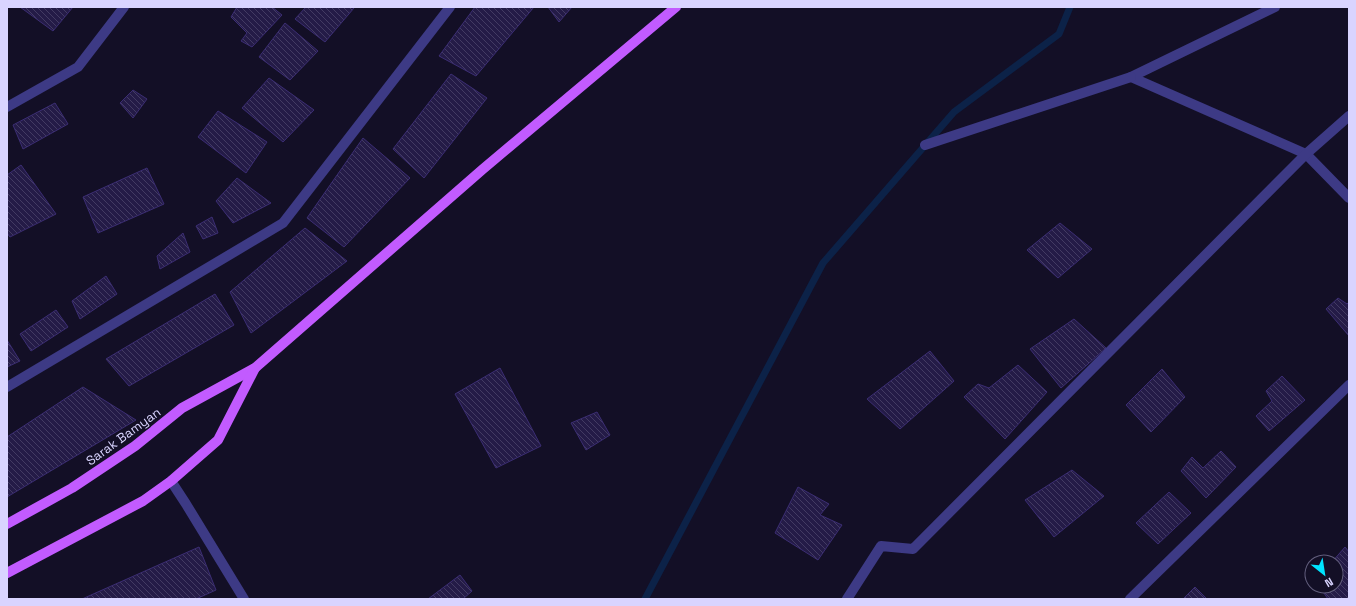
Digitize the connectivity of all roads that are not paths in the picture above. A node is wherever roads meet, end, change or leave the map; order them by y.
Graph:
1 (124, 7) edge
2 (450, 7) edge
3 (676, 7) edge
4 (1275, 7) edge
5 (1131, 78) junction
6 (7, 107) edge
7 (1349, 116) edge
8 (925, 145) dead end
9 (1306, 154) junction
10 (1349, 198) edge
11 (255, 368) junction
12 (1349, 385) edge
13 (7, 387) edge
14 (171, 481) junction
15 (7, 524) edge
16 (7, 573) edge
17 (244, 599) edge
18 (847, 599) edge
19 (1130, 599) edge

1 - 6 street
2 - 13 street
3 - 11 main road
4 - 5 street
5 - 8 street
5 - 9 street
7 - 9 street
9 - 10 street
9 - 18 street
11 - 14 main road
11 - 15 main road, Sarak Bamyan
12 - 19 street
14 - 16 main road
14 - 17 street

